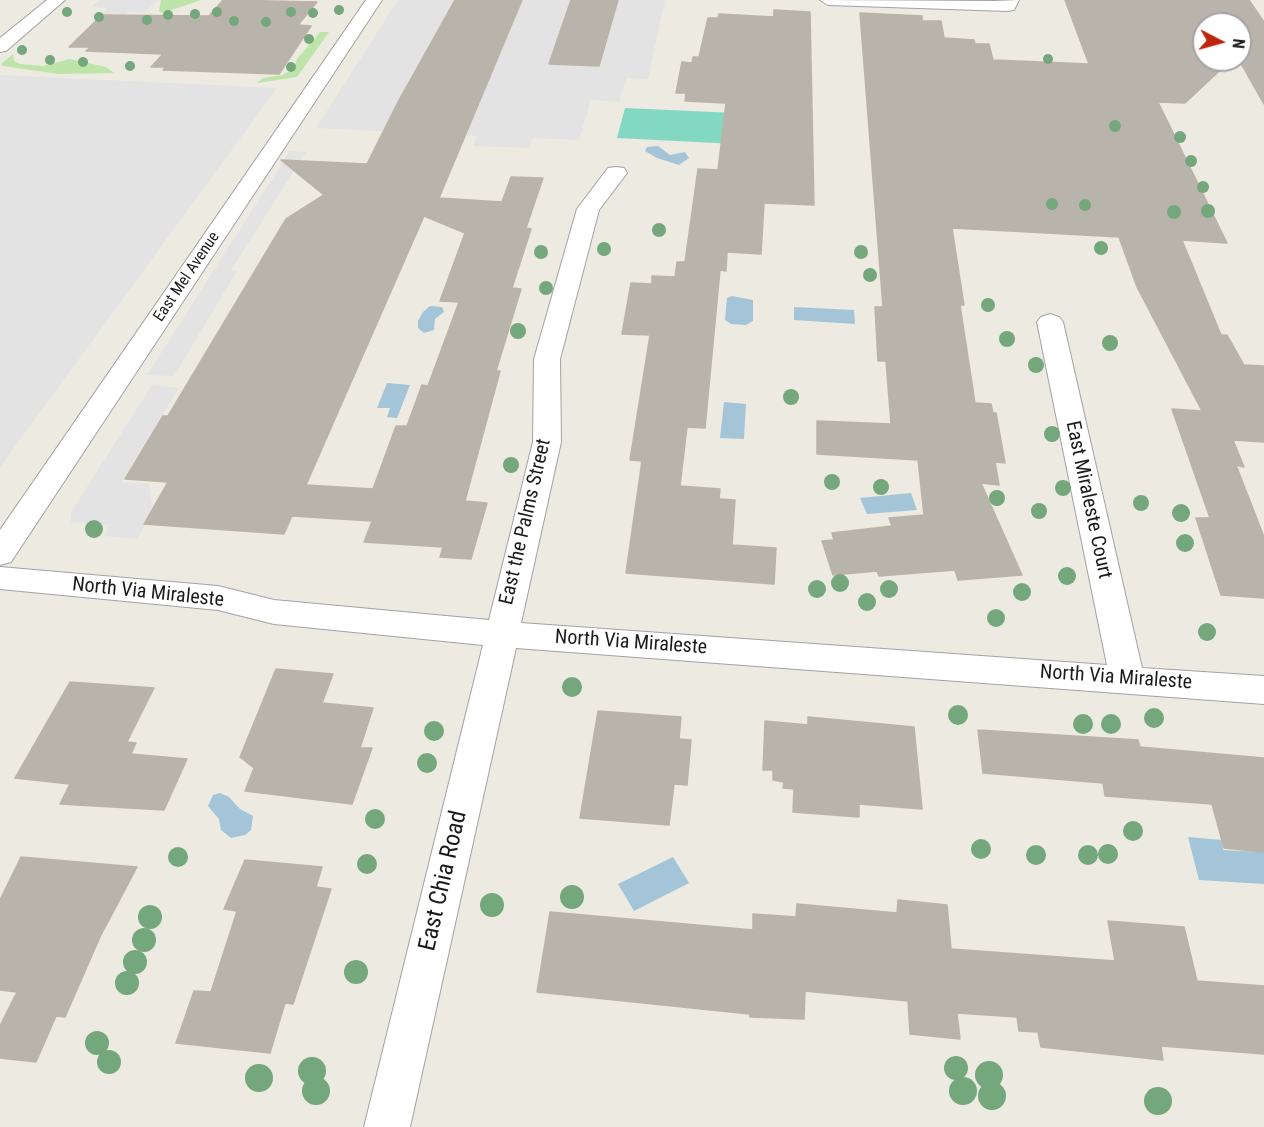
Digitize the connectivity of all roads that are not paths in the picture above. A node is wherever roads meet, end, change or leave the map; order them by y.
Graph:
1 (57, 0) edge
2 (374, 0) edge
3 (828, 0) edge
4 (1009, 3) edge
5 (0, 46) edge
6 (616, 173) dead end
7 (1050, 322) dead end
8 (0, 554) edge
9 (0, 578) edge
10 (500, 634) junction
11 (1127, 678) junction
12 (1264, 690) edge
13 (387, 1127) edge

1 - 5 street
2 - 8 street, East Mel Avenue
3 - 4 street
6 - 10 street, East the Palms Street
7 - 11 street, East Miraleste Court
9 - 10 street, North Via Miraleste
10 - 11 street, North Via Miraleste
10 - 13 street, East Chia Road
11 - 12 street, North Via Miraleste

